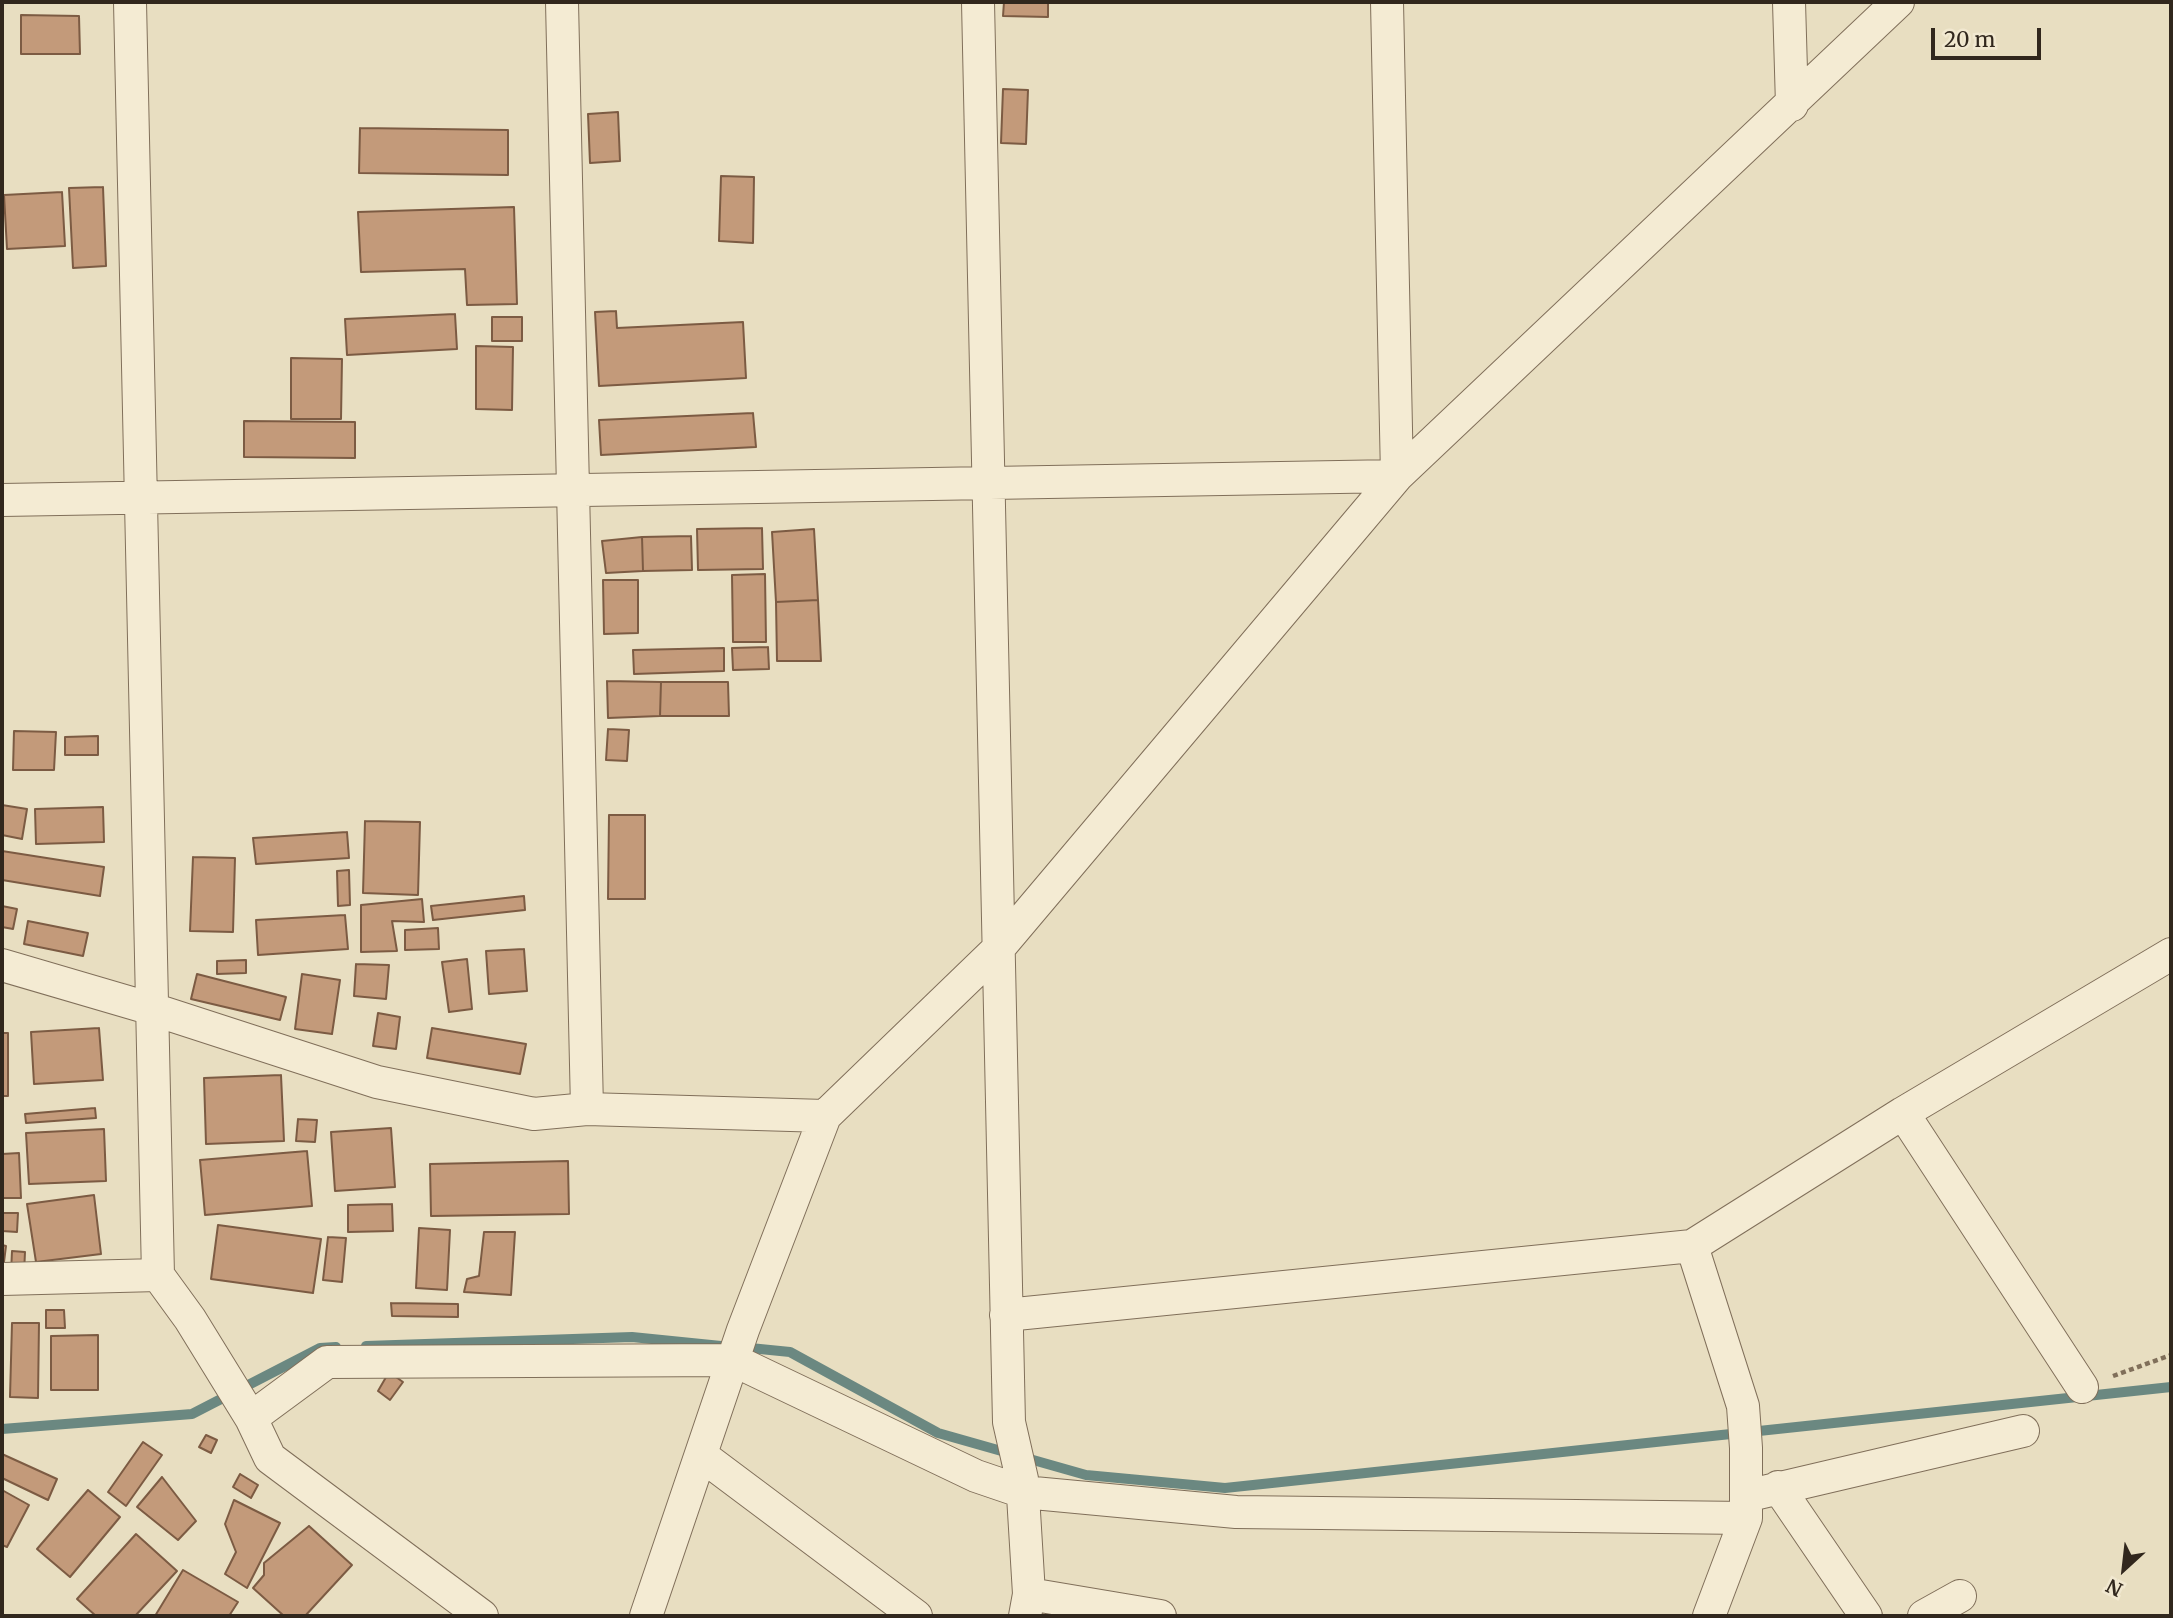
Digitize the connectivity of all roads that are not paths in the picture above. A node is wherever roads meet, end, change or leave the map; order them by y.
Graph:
1 (130, 2) edge
2 (562, 2) edge
3 (978, 2) edge
4 (1387, 2) edge
5 (1789, 2) edge
6 (1898, 2) edge
7 (1792, 105) junction
8 (1397, 477) junction
9 (988, 484) junction
10 (573, 490) junction
11 (141, 498) junction
12 (2, 500) edge
13 (998, 949) junction
14 (2171, 954) edge
15 (2, 965) edge
16 (152, 1010) junction
17 (587, 1109) junction
18 (1903, 1113) junction
19 (825, 1116) junction
20 (1692, 1247) junction
21 (158, 1276) junction
22 (2, 1279) edge
23 (1006, 1315) junction
24 (733, 1360) junction
25 (2082, 1388) road end
26 (247, 1412) junction
27 (2023, 1431) dead end
28 (701, 1455) junction
29 (1022, 1486) junction
30 (1778, 1488) junction
31 (1746, 1507) junction
32 (1960, 1597) dead end
33 (1027, 1605) edge
34 (482, 1616) edge
35 (646, 1616) edge
36 (916, 1616) edge
37 (1160, 1616) edge
38 (1709, 1616) edge
39 (1866, 1616) edge
40 (1924, 1616) edge

1 - 11 street
2 - 10 street
3 - 9 street
4 - 8 street
5 - 7 street
6 - 7 street
7 - 8 street
8 - 9 street
8 - 13 street
9 - 10 street
9 - 13 street
10 - 11 street
10 - 17 street
11 - 12 street
11 - 16 street
13 - 19 street
13 - 23 street
14 - 18 street
15 - 16 street
16 - 17 street
16 - 21 street
17 - 19 street
18 - 20 street
18 - 25 street
19 - 24 street
20 - 23 street
20 - 31 street
21 - 22 street
21 - 26 street
23 - 29 street
24 - 26 street
24 - 28 street
24 - 29 street
26 - 34 street
27 - 30 street
28 - 35 street
28 - 36 street
29 - 31 street
29 - 33 street
30 - 31 street
30 - 39 street
31 - 38 street
32 - 40 street
33 - 37 street

